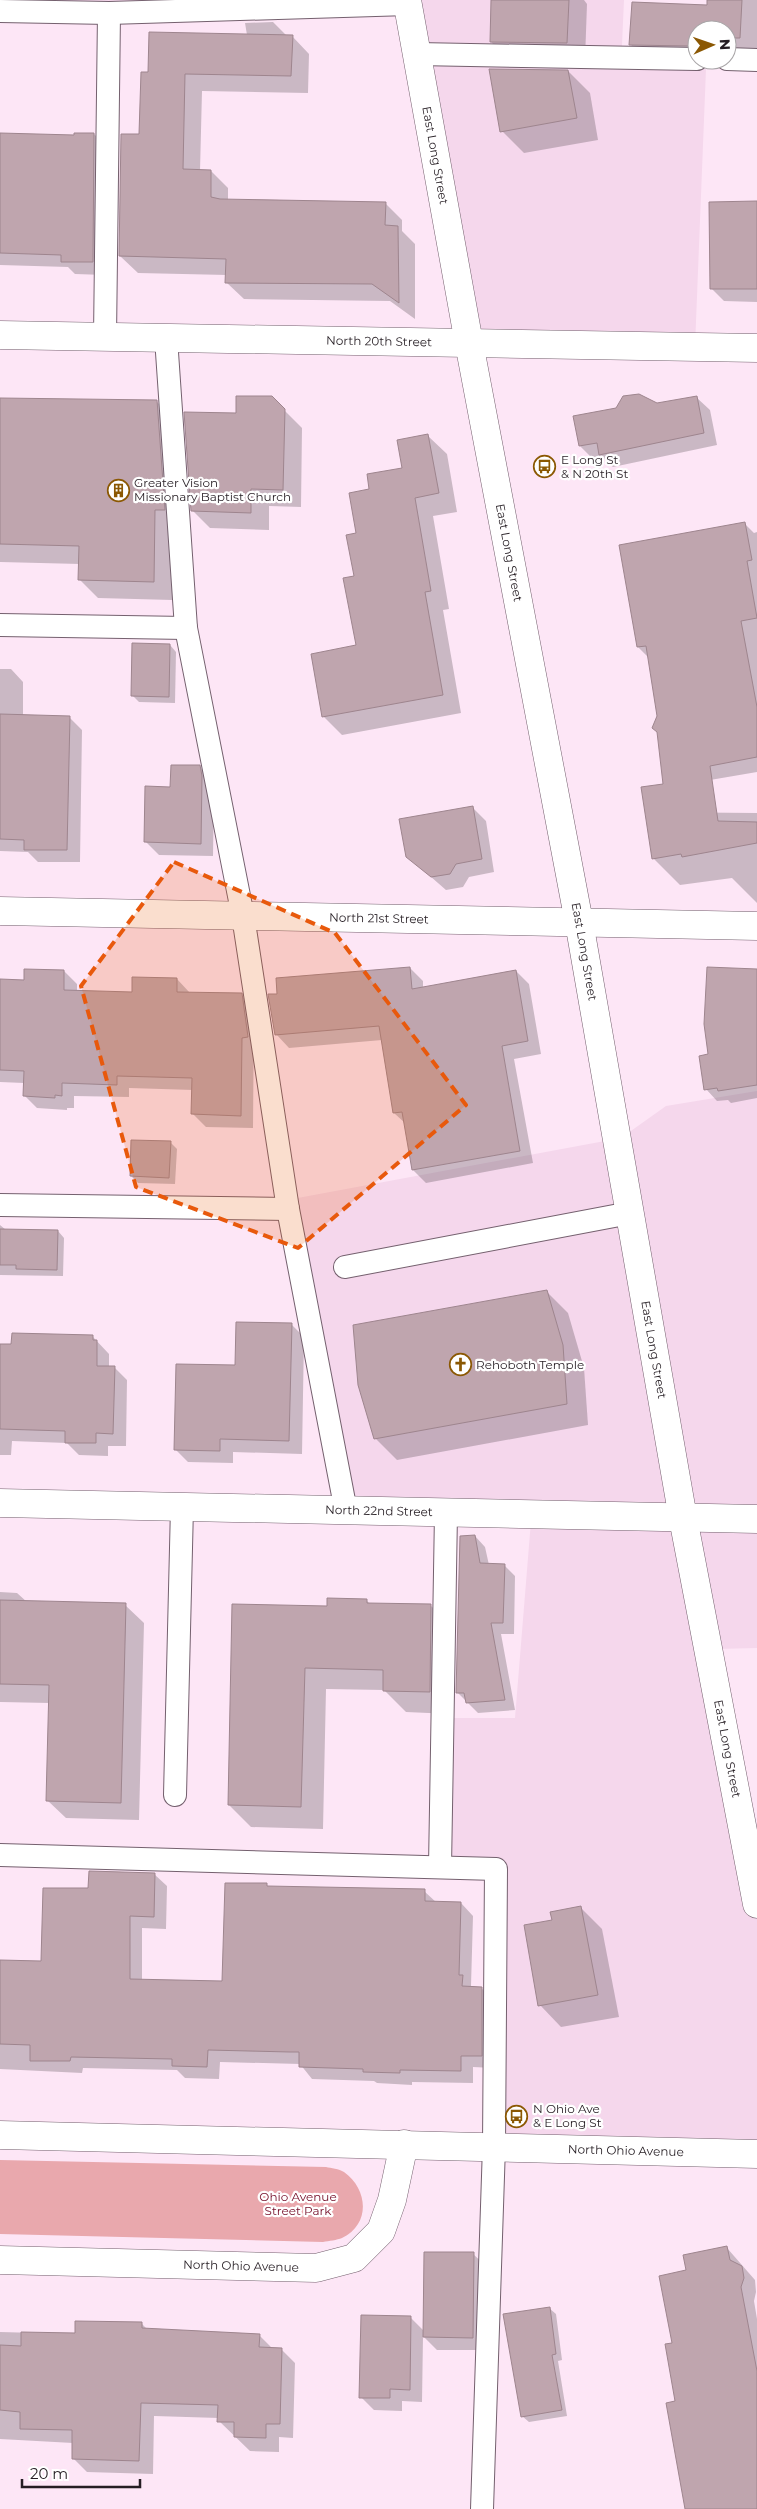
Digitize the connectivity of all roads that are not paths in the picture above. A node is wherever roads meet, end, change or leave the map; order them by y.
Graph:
1 (407, 2) edge
2 (0, 11) edge
3 (109, 13) junction
4 (416, 54) junction
5 (687, 59) edge
6 (737, 59) edge
7 (757, 60) edge
8 (0, 334) edge
9 (105, 337) junction
10 (166, 338) junction
11 (468, 343) junction
12 (757, 348) edge
13 (0, 625) edge
14 (186, 628) junction
15 (0, 911) edge
16 (243, 916) junction
17 (579, 922) junction
18 (757, 926) edge
19 (0, 1205) edge
20 (288, 1209) junction
21 (630, 1213) junction
22 (346, 1267) dead end
23 (0, 1503) edge
24 (182, 1507) junction
25 (346, 1511) junction
26 (446, 1513) junction
27 (683, 1518) junction
28 (757, 1519) edge
29 (175, 1795) dead end
30 (750, 1833) edge
31 (0, 1854) edge
32 (440, 1867) junction
33 (757, 1904) edge
34 (0, 2135) edge
35 (404, 2144) junction
36 (494, 2146) junction
37 (757, 2154) edge
38 (0, 2260) edge
39 (482, 2509) edge

1 - 3 lane
1 - 4 street, East Long Street
2 - 3 lane
3 - 9 lane
4 - 5 lane
4 - 11 street, East Long Street
6 - 7 lane
8 - 9 street, North 20th Street
9 - 10 street, North 20th Street
10 - 11 street, North 20th Street
10 - 14 lane
11 - 12 street, North 20th Street
11 - 17 street, East Long Street
13 - 14 lane
14 - 16 lane
15 - 16 street, North 21st Street
16 - 17 street, North 21st Street
16 - 20 lane
17 - 18 street, North 21st Street
17 - 21 street, East Long Street
19 - 20 lane
20 - 25 lane
21 - 22 lane
21 - 27 street, East Long Street
23 - 24 street, North 22nd Street
24 - 25 street, North 22nd Street
24 - 29 lane
25 - 26 street, North 22nd Street
26 - 27 street, North 22nd Street
26 - 32 lane
27 - 28 street, North 22nd Street
27 - 30 street, East Long Street
30 - 33 street, East Long Street
31 - 32 lane
32 - 36 lane
34 - 35 street, North Ohio Avenue
35 - 36 street, North Ohio Avenue
35 - 38 street, North Ohio Avenue
36 - 37 street, North Ohio Avenue
36 - 39 lane

